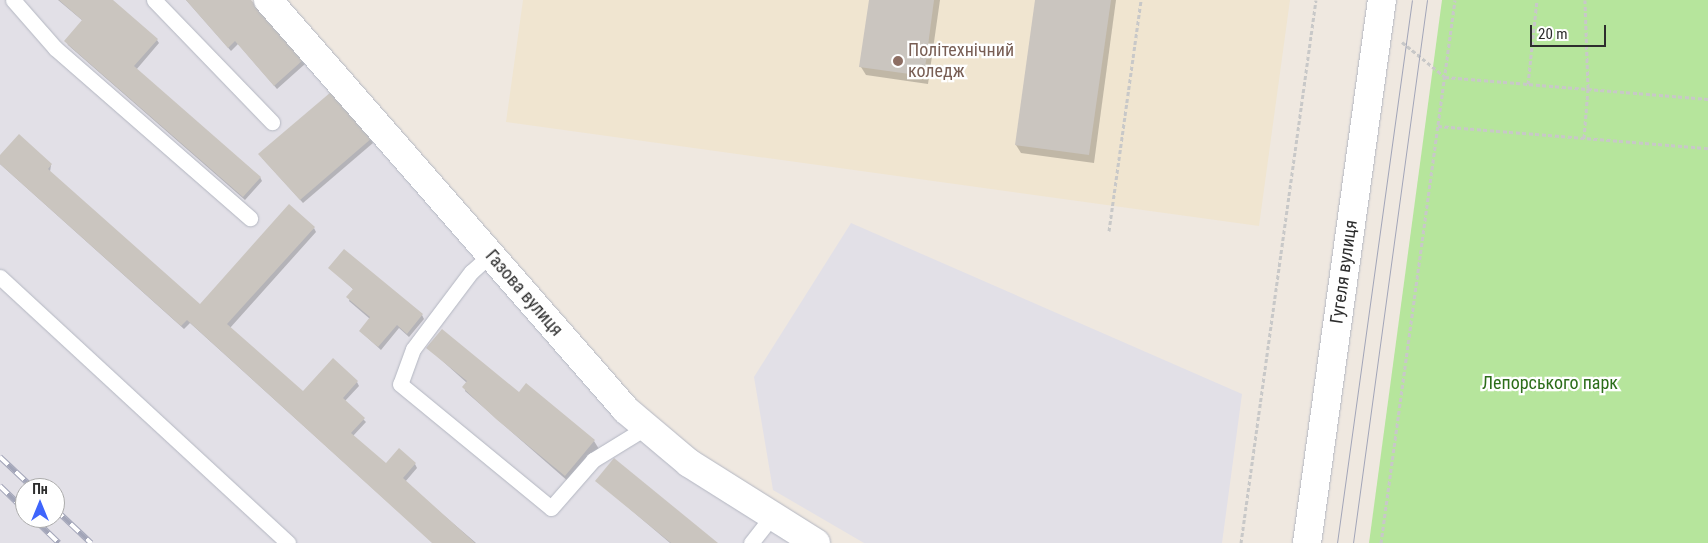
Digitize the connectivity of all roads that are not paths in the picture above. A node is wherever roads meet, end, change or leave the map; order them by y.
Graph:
1 (13, 0) edge
2 (154, 0) edge
3 (268, 0) edge
4 (1382, 0) edge
5 (272, 122) dead end
6 (250, 218) dead end
7 (490, 255) junction
8 (0, 277) edge
9 (645, 428) junction
10 (771, 516) junction
11 (288, 543) edge
12 (751, 543) edge
13 (816, 543) edge
14 (1307, 543) edge

1 - 6 lane
2 - 5 lane
3 - 7 street, Газова вулиця
4 - 14 street, Гугеля вулиця
7 - 9 street, Газова вулиця
7 - 9 lane
8 - 11 lane
9 - 10 street, Газова вулиця
10 - 12 lane
10 - 13 street, Газова вулиця

